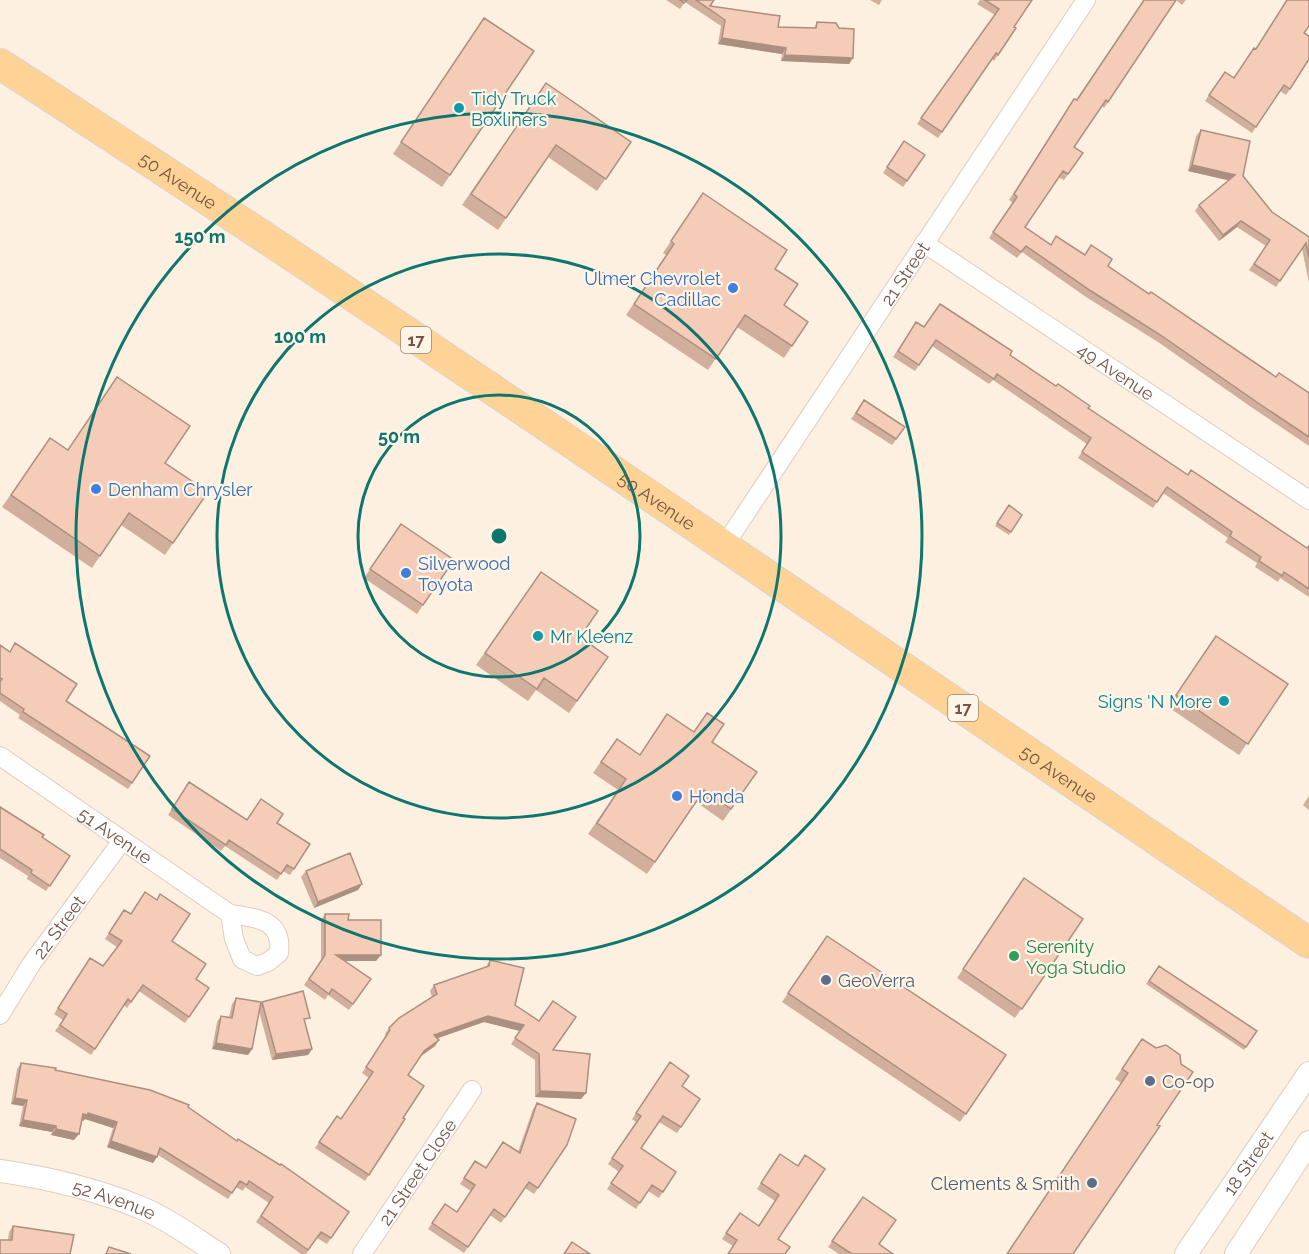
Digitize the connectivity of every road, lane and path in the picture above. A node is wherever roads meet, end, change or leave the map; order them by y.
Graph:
1 (1086, 0) edge
2 (0, 64) edge
3 (924, 243) junction
4 (1309, 500) edge
5 (724, 546) junction
6 (0, 756) edge
7 (122, 841) junction
8 (230, 914) dead end
9 (1309, 943) edge
10 (0, 1015) edge
11 (1309, 1073) edge
12 (472, 1090) dead end
13 (1309, 1142) edge
14 (0, 1171) edge
15 (219, 1254) edge
16 (362, 1254) edge
17 (1186, 1254) edge
18 (1236, 1254) edge

1 - 3 street, 21 Street
2 - 5 main road, 50 Avenue / 17
3 - 4 street, 49 Avenue
3 - 5 street, 21 Street
5 - 9 main road, 50 Avenue / 17
6 - 7 street, 51 Avenue
7 - 8 street, 51 Avenue
7 - 10 street, 22 Street
11 - 17 street, 18 Street
12 - 16 street, 21 Street Close
13 - 18 street
14 - 15 street, 52 Avenue

